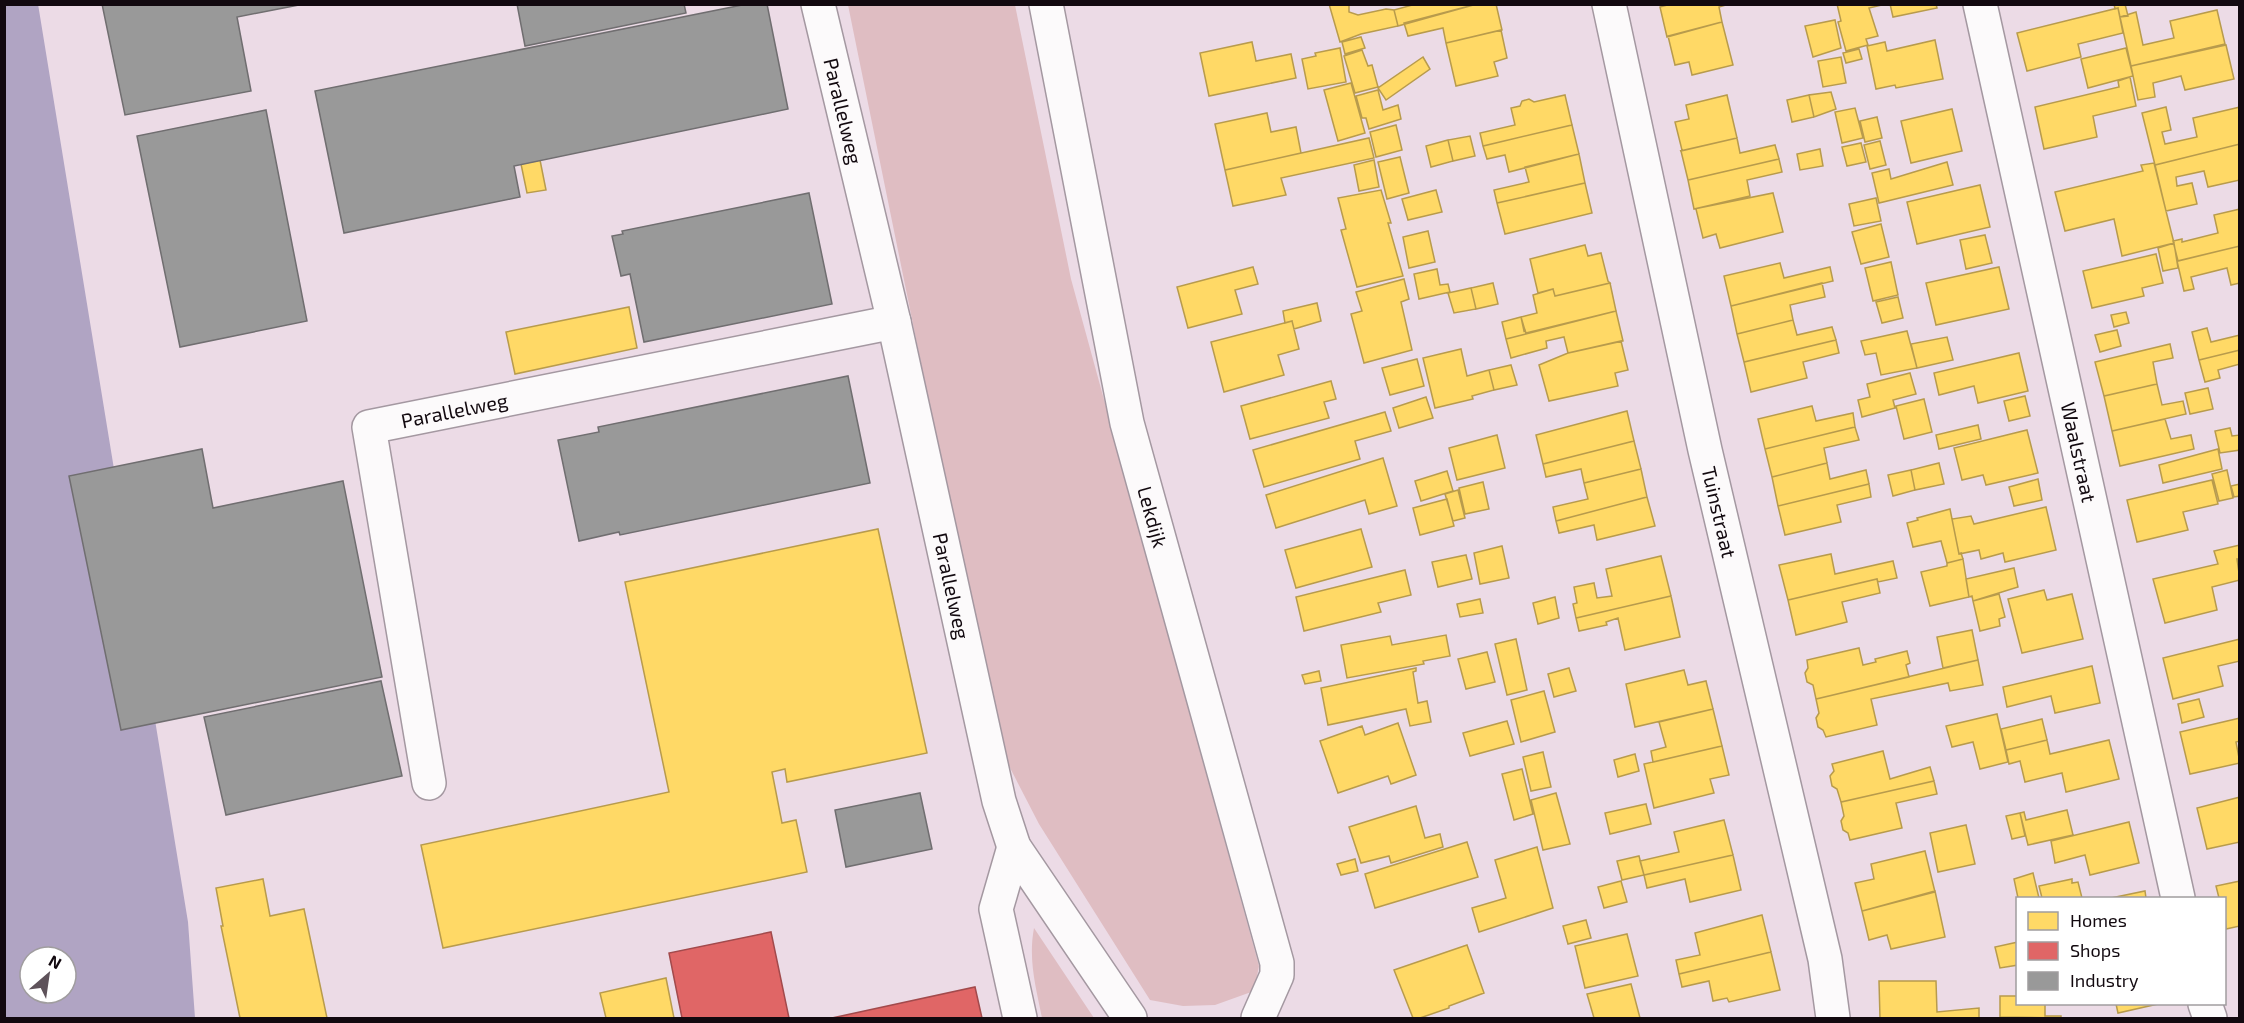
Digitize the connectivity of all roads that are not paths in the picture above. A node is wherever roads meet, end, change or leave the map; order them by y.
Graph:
1 (818, 4) edge
2 (1046, 4) edge
3 (1609, 4) edge
4 (1980, 4) edge
5 (894, 322) junction
6 (429, 783) dead end
7 (1014, 847) junction
8 (2178, 897) edge
9 (1020, 1018) edge
10 (1130, 1018) edge
11 (1258, 1018) edge
12 (1833, 1018) edge

1 - 5 street, Parallelweg
2 - 11 street, Lekdijk
3 - 12 street, Tuinstraat
4 - 8 street, Waalstraat
5 - 6 street, Parallelweg
5 - 7 street, Parallelweg
7 - 9 street
7 - 10 street, Parallelweg

